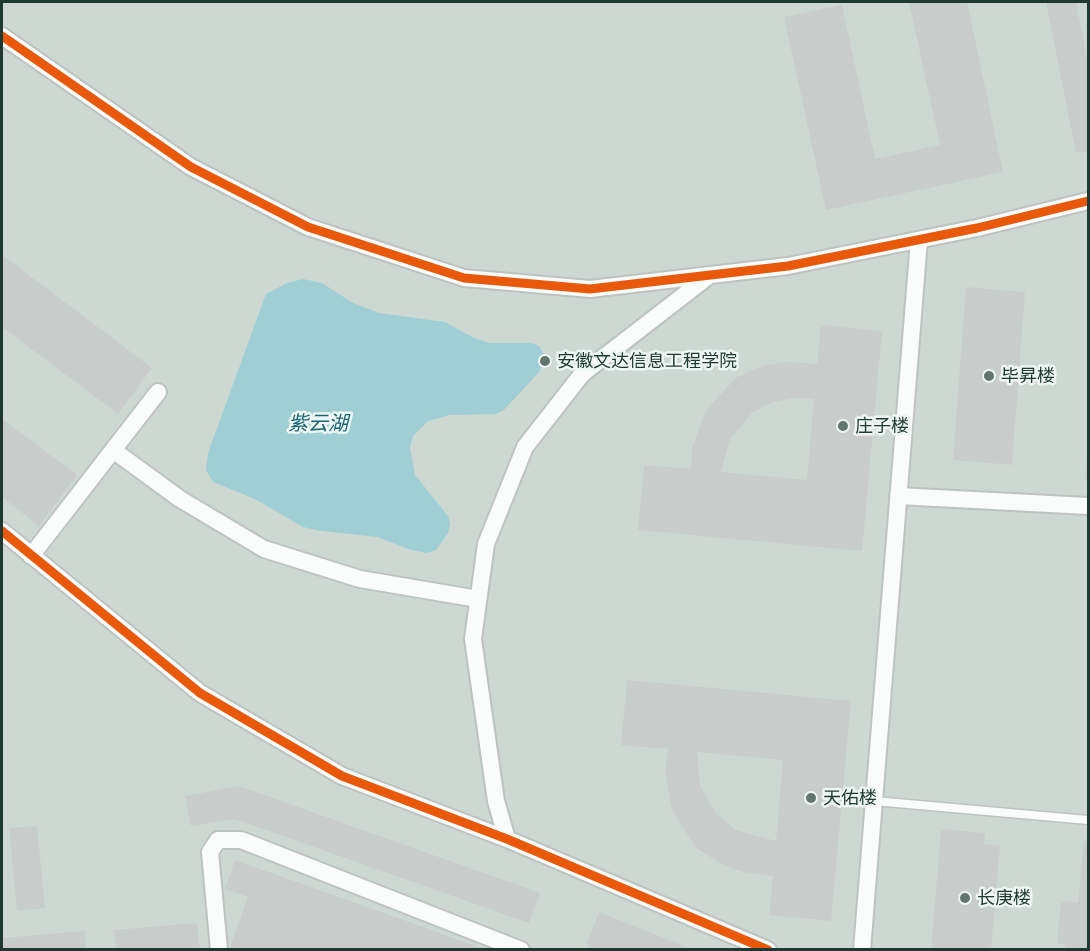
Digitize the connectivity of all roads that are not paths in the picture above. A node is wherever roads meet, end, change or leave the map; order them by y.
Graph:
1 (2, 36) edge
2 (1089, 201) edge
3 (919, 240) junction
4 (710, 274) junction
5 (158, 392) dead end
6 (113, 450) junction
7 (898, 496) junction
8 (1089, 506) edge
9 (2, 531) edge
10 (31, 556) junction
11 (478, 599) junction
12 (874, 801) junction
13 (1089, 820) edge
14 (507, 839) junction
15 (219, 950) edge
16 (521, 950) edge
17 (768, 950) edge
18 (862, 950) edge

1 - 4 street
2 - 3 street
3 - 4 street
3 - 7 street
4 - 11 street
5 - 6 street
6 - 10 street
6 - 11 street
7 - 8 street
7 - 12 street
9 - 10 street
10 - 14 street
11 - 14 street
12 - 13 lane
12 - 18 street
14 - 17 street
15 - 16 street

